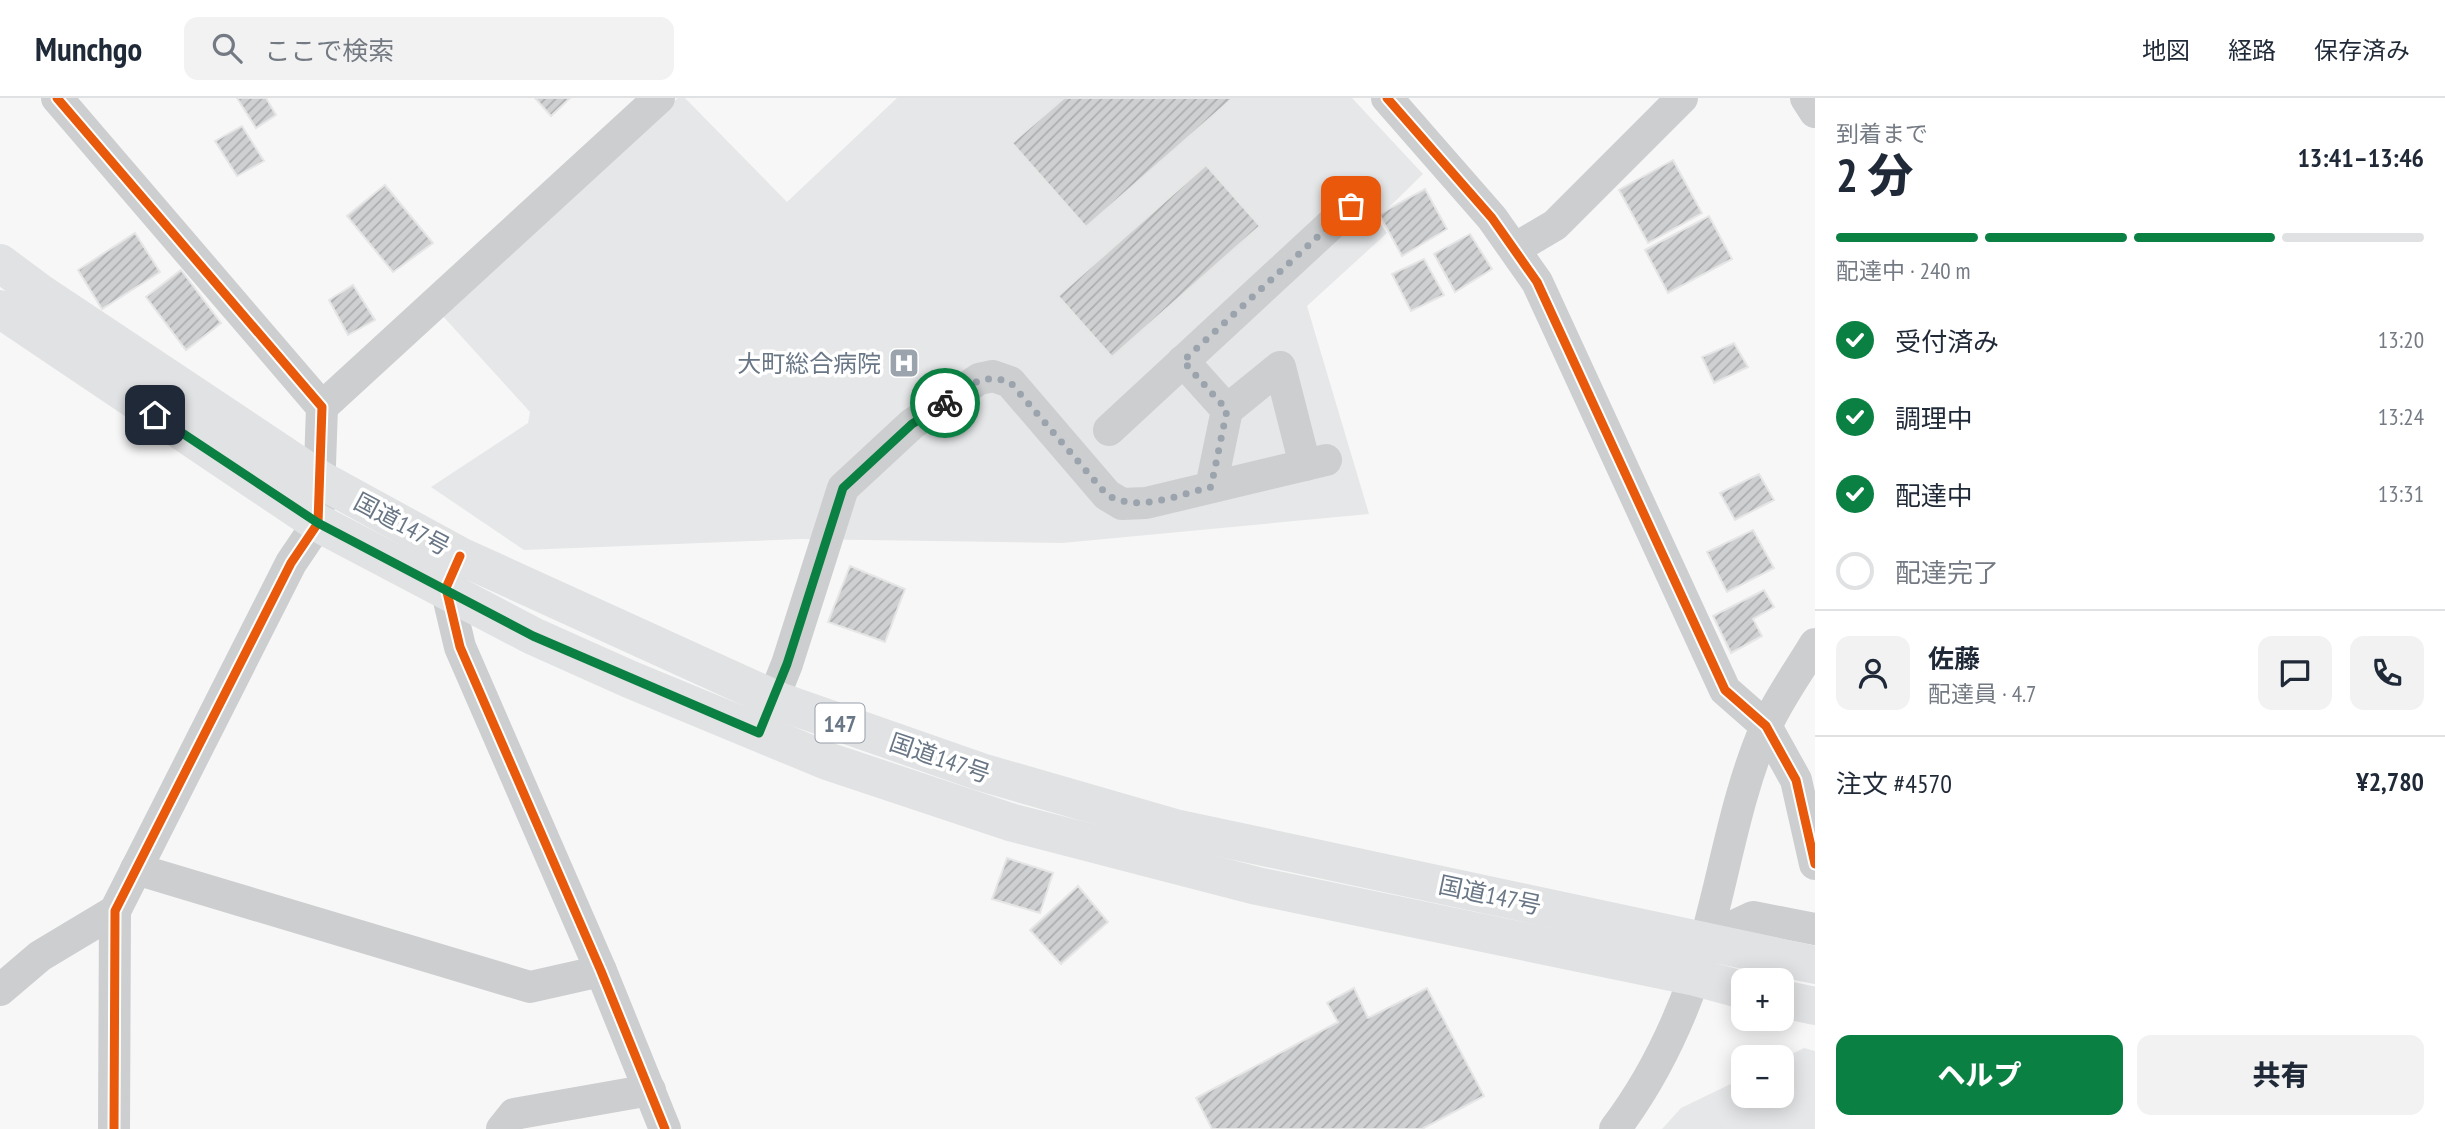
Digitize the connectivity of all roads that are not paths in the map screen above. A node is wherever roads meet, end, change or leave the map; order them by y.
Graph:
1 (57, 98) edge
2 (659, 98) edge
3 (1387, 98) edge
4 (1682, 98) edge
5 (1806, 98) edge
6 (1815, 112) edge
7 (1351, 206) dead end
8 (1516, 248) junction
9 (0, 263) edge
10 (5, 322) edge
11 (1183, 361) junction
12 (322, 407) junction
13 (1227, 410) junction
14 (1109, 430) dead end
15 (321, 480) junction
16 (1211, 487) junction
17 (318, 523) junction
18 (453, 572) junction
19 (1815, 644) edge
20 (766, 716) junction
21 (1766, 726) junction
22 (1815, 864) edge
23 (136, 869) junction
24 (116, 911) junction
25 (1815, 929) edge
26 (1704, 940) junction
27 (1815, 965) edge
28 (601, 971) junction
29 (1695, 977) junction
30 (1731, 987) edge
31 (0, 990) edge
32 (1794, 1002) edge
33 (1815, 1006) edge
34 (650, 1090) junction
35 (114, 1129) edge
36 (502, 1129) edge
37 (665, 1129) edge
38 (1615, 1129) edge

1 - 12 street
2 - 12 street
3 - 8 street
4 - 8 street
5 - 6 street
7 - 11 street
8 - 21 street
9 - 15 highway, 国道147号 / 147
10 - 17 highway, 国道147号 / 147
11 - 13 street
11 - 14 street
12 - 15 street
13 - 16 street
13 - 16 street
15 - 17 street
15 - 18 highway, 国道147号 / 147
16 - 20 street
17 - 18 highway, 国道147号 / 147
17 - 23 street
18 - 20 highway, 国道147号 / 147
18 - 28 street
19 - 21 street
20 - 26 highway, 国道147号 / 147
20 - 29 highway, 国道147号 / 147
21 - 22 street
21 - 26 street
23 - 24 street
23 - 28 street
24 - 31 street
24 - 35 street
25 - 26 street
26 - 27 highway, 国道147号 / 147
26 - 29 street
28 - 34 street
29 - 30 highway, 国道147号 / 147
29 - 38 street
32 - 33 highway
34 - 36 street
34 - 37 street

